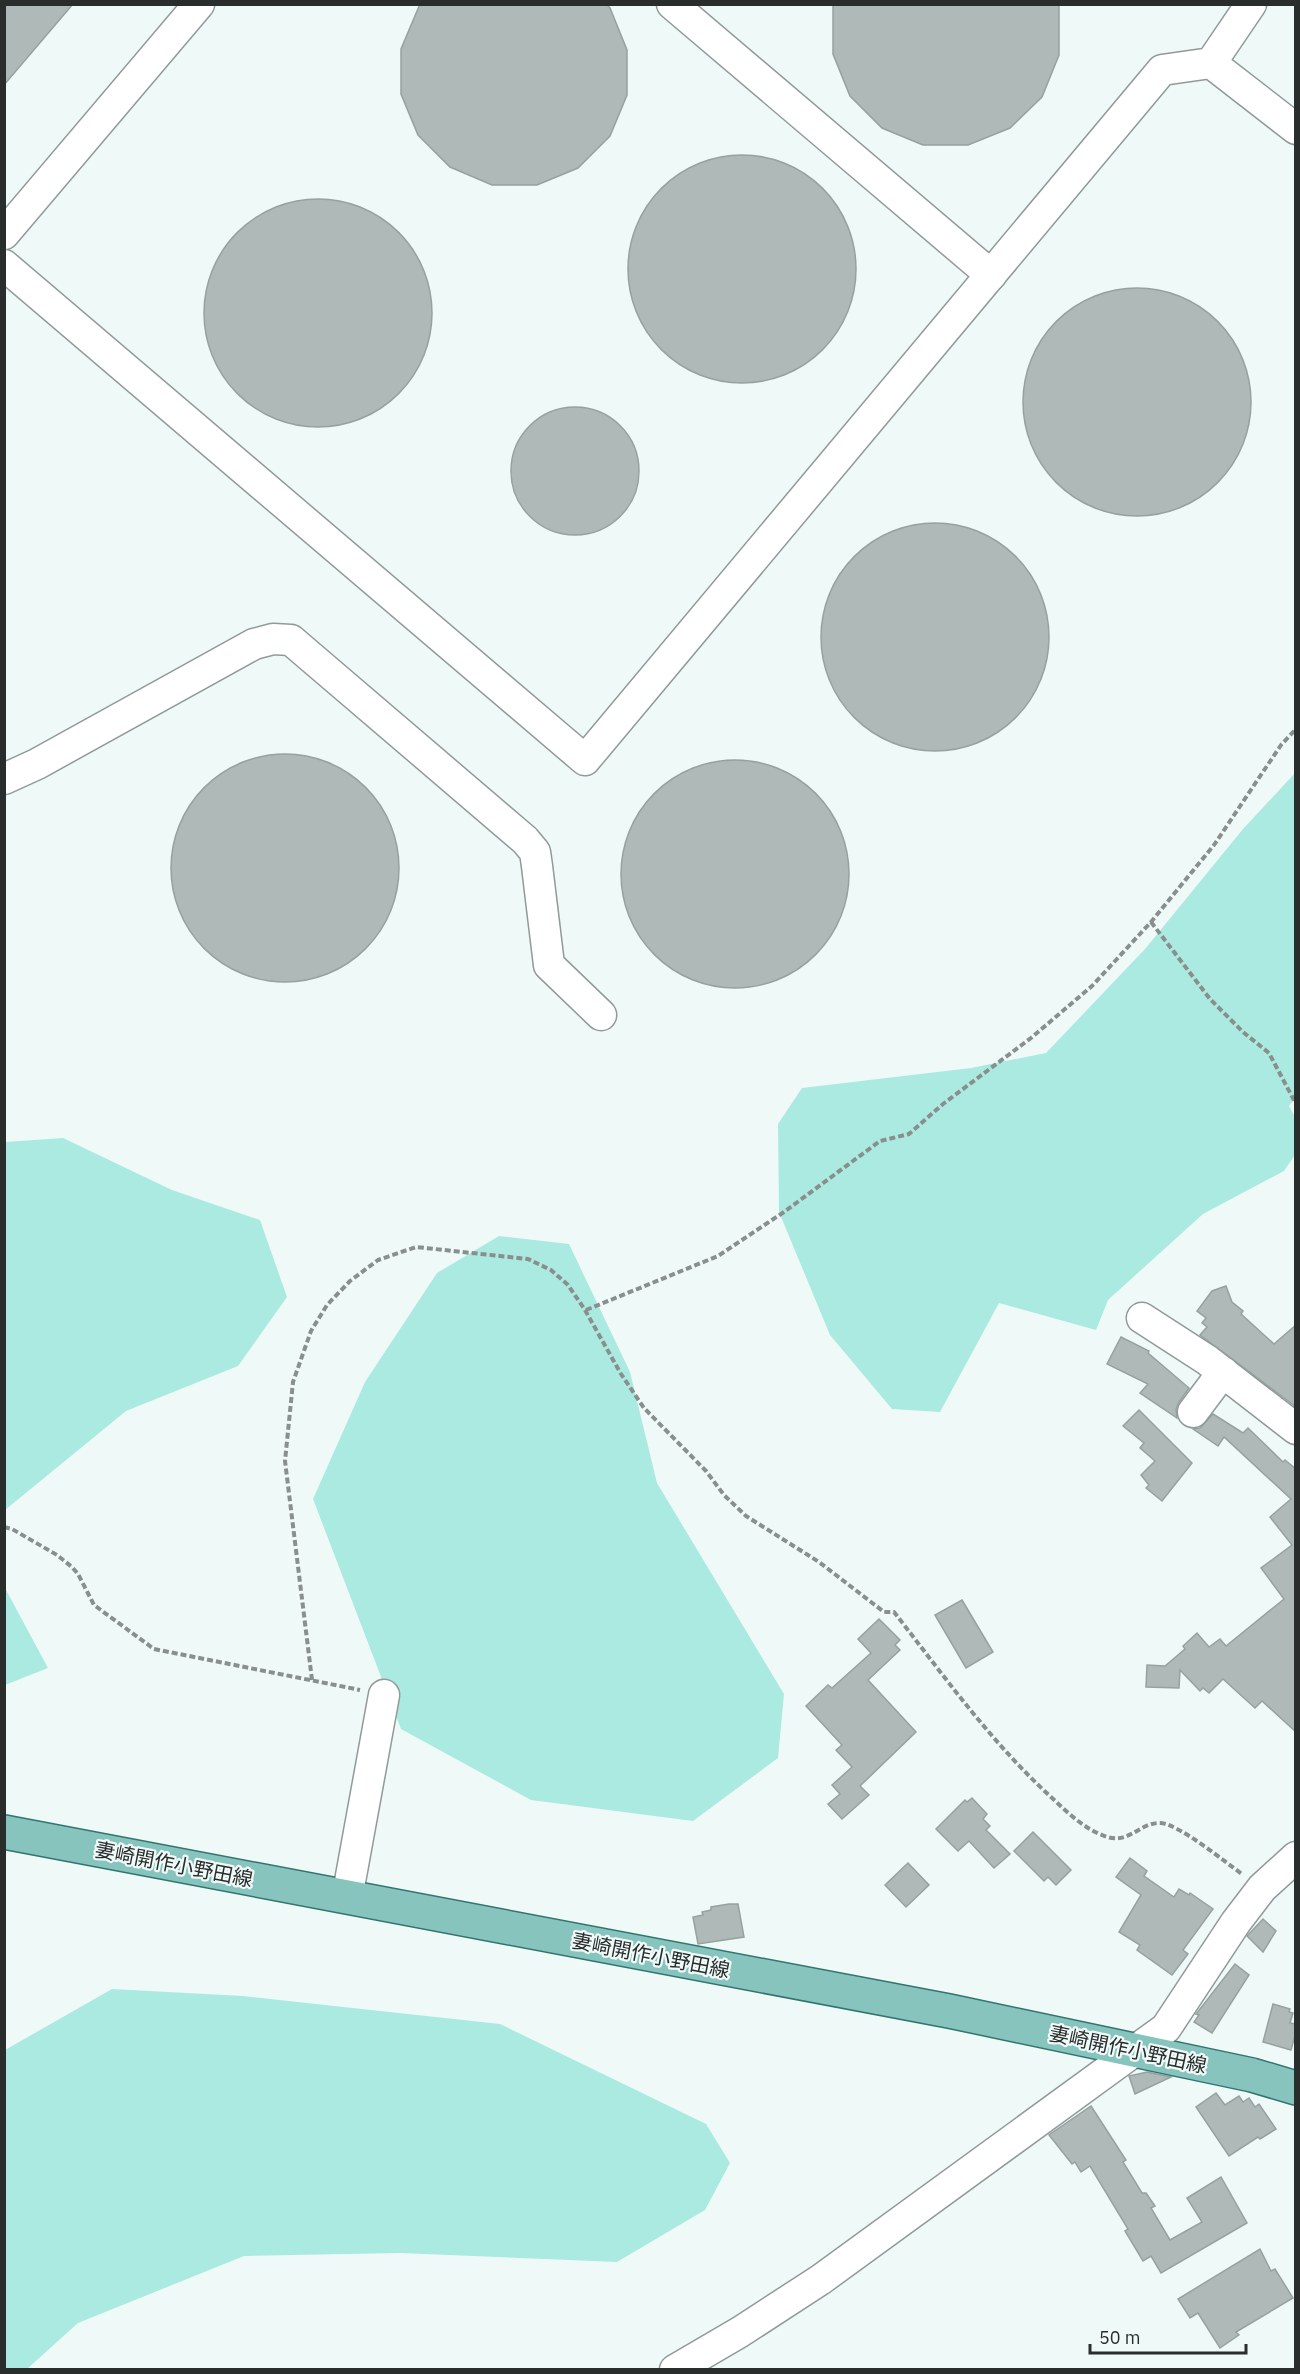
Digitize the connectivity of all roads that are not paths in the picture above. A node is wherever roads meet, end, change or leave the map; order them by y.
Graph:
1 (199, 4) edge
2 (672, 4) edge
3 (1251, 4) edge
4 (1211, 63) junction
5 (1296, 129) edge
6 (4, 234) edge
7 (4, 265) edge
8 (991, 275) junction
9 (4, 779) edge
10 (601, 1015) dead end
11 (1142, 1318) dead end
12 (1223, 1372) junction
13 (1193, 1412) dead end
14 (1296, 1429) edge
15 (384, 1695) road end
16 (4, 1832) edge
17 (1296, 1857) edge
18 (347, 1898) junction
19 (1134, 2051) junction
20 (1296, 2088) edge
21 (694, 2365) edge

1 - 6 street
2 - 8 street
3 - 4 street
4 - 5 street
4 - 8 street
7 - 8 street
9 - 10 street
11 - 12 street
12 - 13 street
12 - 14 street
15 - 18 street
16 - 18 main road, 妻崎開作小野田線
17 - 19 street
18 - 19 main road, 妻崎開作小野田線
19 - 20 main road, 妻崎開作小野田線
19 - 21 street

